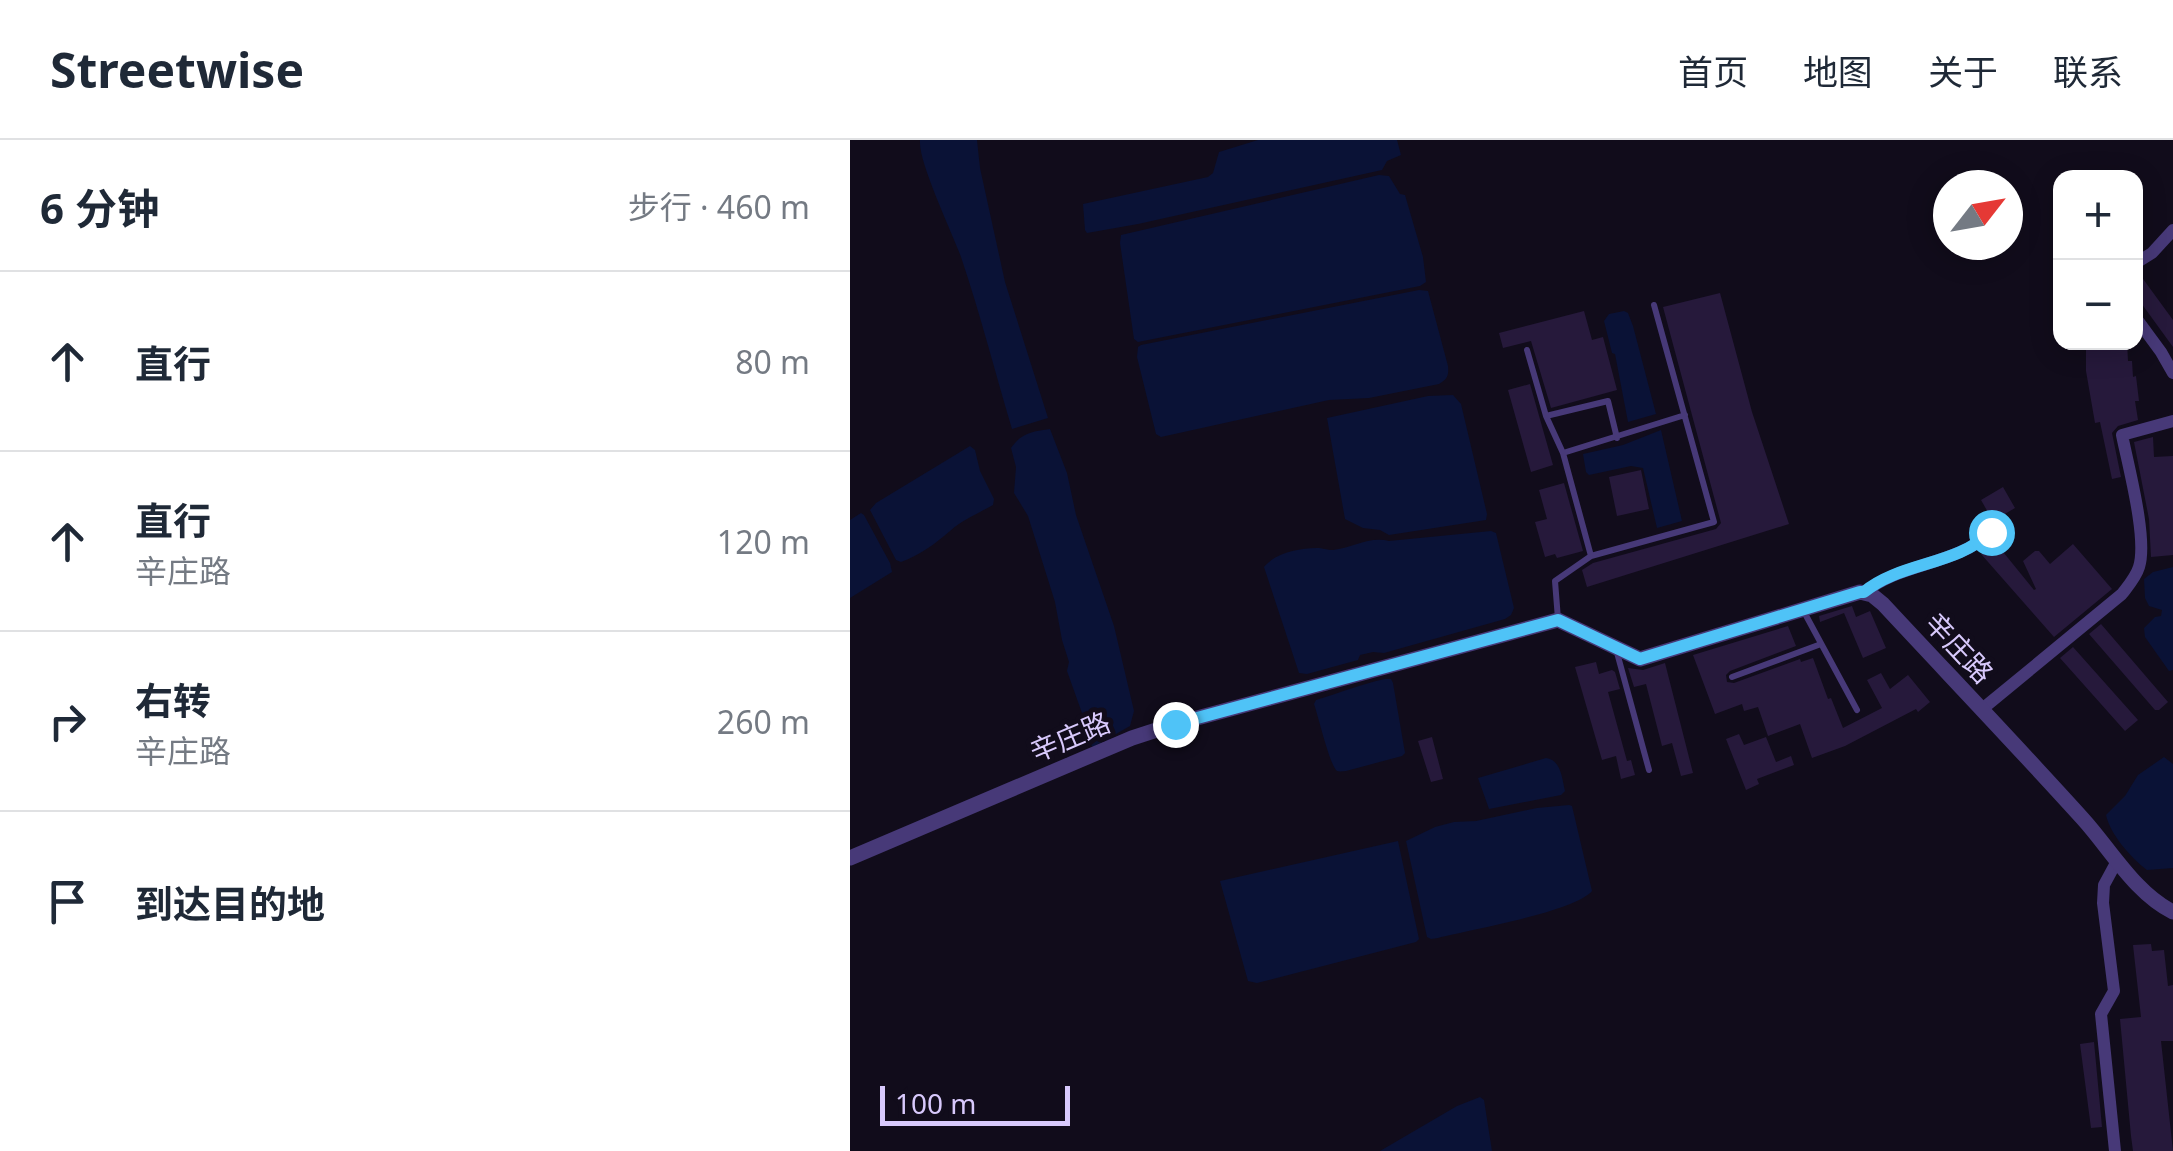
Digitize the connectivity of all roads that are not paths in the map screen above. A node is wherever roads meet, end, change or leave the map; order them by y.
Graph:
1 (2173, 230) edge
2 (2141, 260) edge
3 (1654, 305) dead end
4 (2143, 328) edge
5 (1527, 350) dead end
6 (2173, 374) edge
7 (1686, 414) junction
8 (1546, 416) junction
9 (2173, 421) edge
10 (1617, 438) junction
11 (1563, 453) junction
12 (1991, 532) dead end
13 (1591, 556) junction
14 (1864, 592) junction
15 (1802, 609) junction
16 (1558, 620) junction
17 (1821, 644) junction
18 (1616, 648) junction
19 (1732, 676) dead end
20 (1857, 710) dead end
21 (1982, 710) junction
22 (1649, 770) dead end
23 (850, 858) edge
24 (2117, 861) junction
25 (2173, 912) edge
26 (2115, 1151) edge

1 - 2 street
3 - 7 lane
4 - 6 street
5 - 8 lane
7 - 10 lane
7 - 13 lane
8 - 10 lane
8 - 11 lane
9 - 21 street
10 - 11 lane
11 - 13 lane
12 - 14 street
13 - 16 lane
14 - 15 street
14 - 21 street, 辛庄路
15 - 17 lane
15 - 18 street
16 - 18 street
16 - 23 street, 辛庄路
17 - 19 lane
17 - 20 lane
18 - 22 lane
21 - 24 street, 辛庄路
24 - 25 street, 辛庄路
24 - 26 street

